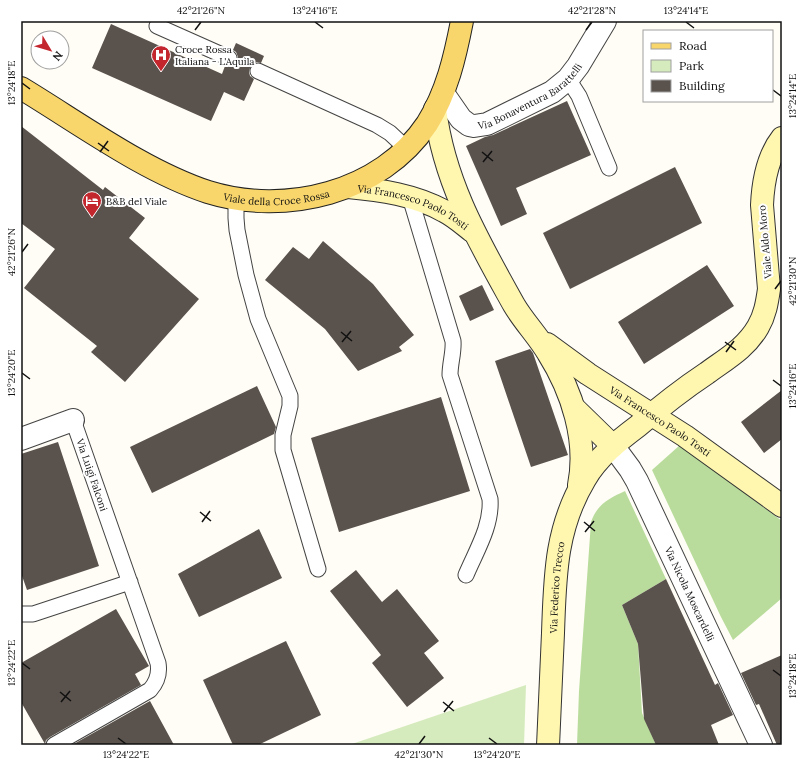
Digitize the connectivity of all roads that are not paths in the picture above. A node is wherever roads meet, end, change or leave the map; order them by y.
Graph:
1 (462, 21) edge
2 (605, 21) edge
3 (157, 26) dead end
4 (229, 58) dead end
5 (258, 71) dead end
6 (568, 79) junction
7 (21, 88) edge
8 (439, 102) junction
9 (782, 138) edge
10 (406, 148) junction
11 (609, 168) dead end
12 (348, 187) junction
13 (410, 197) junction
14 (236, 199) junction
15 (474, 233) junction
16 (538, 337) junction
17 (572, 405) junction
18 (651, 415) junction
19 (73, 420) joint
20 (21, 439) edge
21 (613, 446) junction
22 (578, 490) junction
23 (782, 506) edge
24 (318, 569) dead end
25 (466, 575) dead end
26 (130, 582) junction
27 (21, 614) edge
28 (54, 745) edge
29 (548, 745) edge
30 (761, 745) edge

1 - 8 main road, Viale della Croce Rossa
2 - 6 street, Via Bonaventura Barattelli
3 - 4 lane
5 - 10 lane
6 - 8 street, Via Bonaventura Barattelli
6 - 11 lane
7 - 14 main road, Viale della Croce Rossa
8 - 10 main road, Viale della Croce Rossa
8 - 15 street, Via Francesco Paolo Tosti
9 - 18 street, Viale Aldo Moro
10 - 12 main road, Viale della Croce Rossa
12 - 13 street, Via Francesco Paolo Tosti
12 - 14 main road, Viale della Croce Rossa
13 - 15 street, Via Francesco Paolo Tosti
13 - 25 lane
14 - 24 lane
15 - 16 street, Via Francesco Paolo Tosti
16 - 17 street, Via Francesco Paolo Tosti
16 - 18 street, Via Francesco Paolo Tosti
17 - 21 street, Via Francesco Paolo Tosti
17 - 22 street, Via Francesco Paolo Tosti
18 - 21 street, Viale Aldo Moro
18 - 23 street, Via Francesco Paolo Tosti
19 - 20 street, Via Luigi Falconi
19 - 26 lane, Via Luigi Falconi
21 - 22 street, Via Federico Trecco
21 - 30 street, Via Nicola Moscardelli
22 - 29 street, Via Federico Trecco
26 - 27 lane
26 - 28 lane, Via Luigi Falconi

